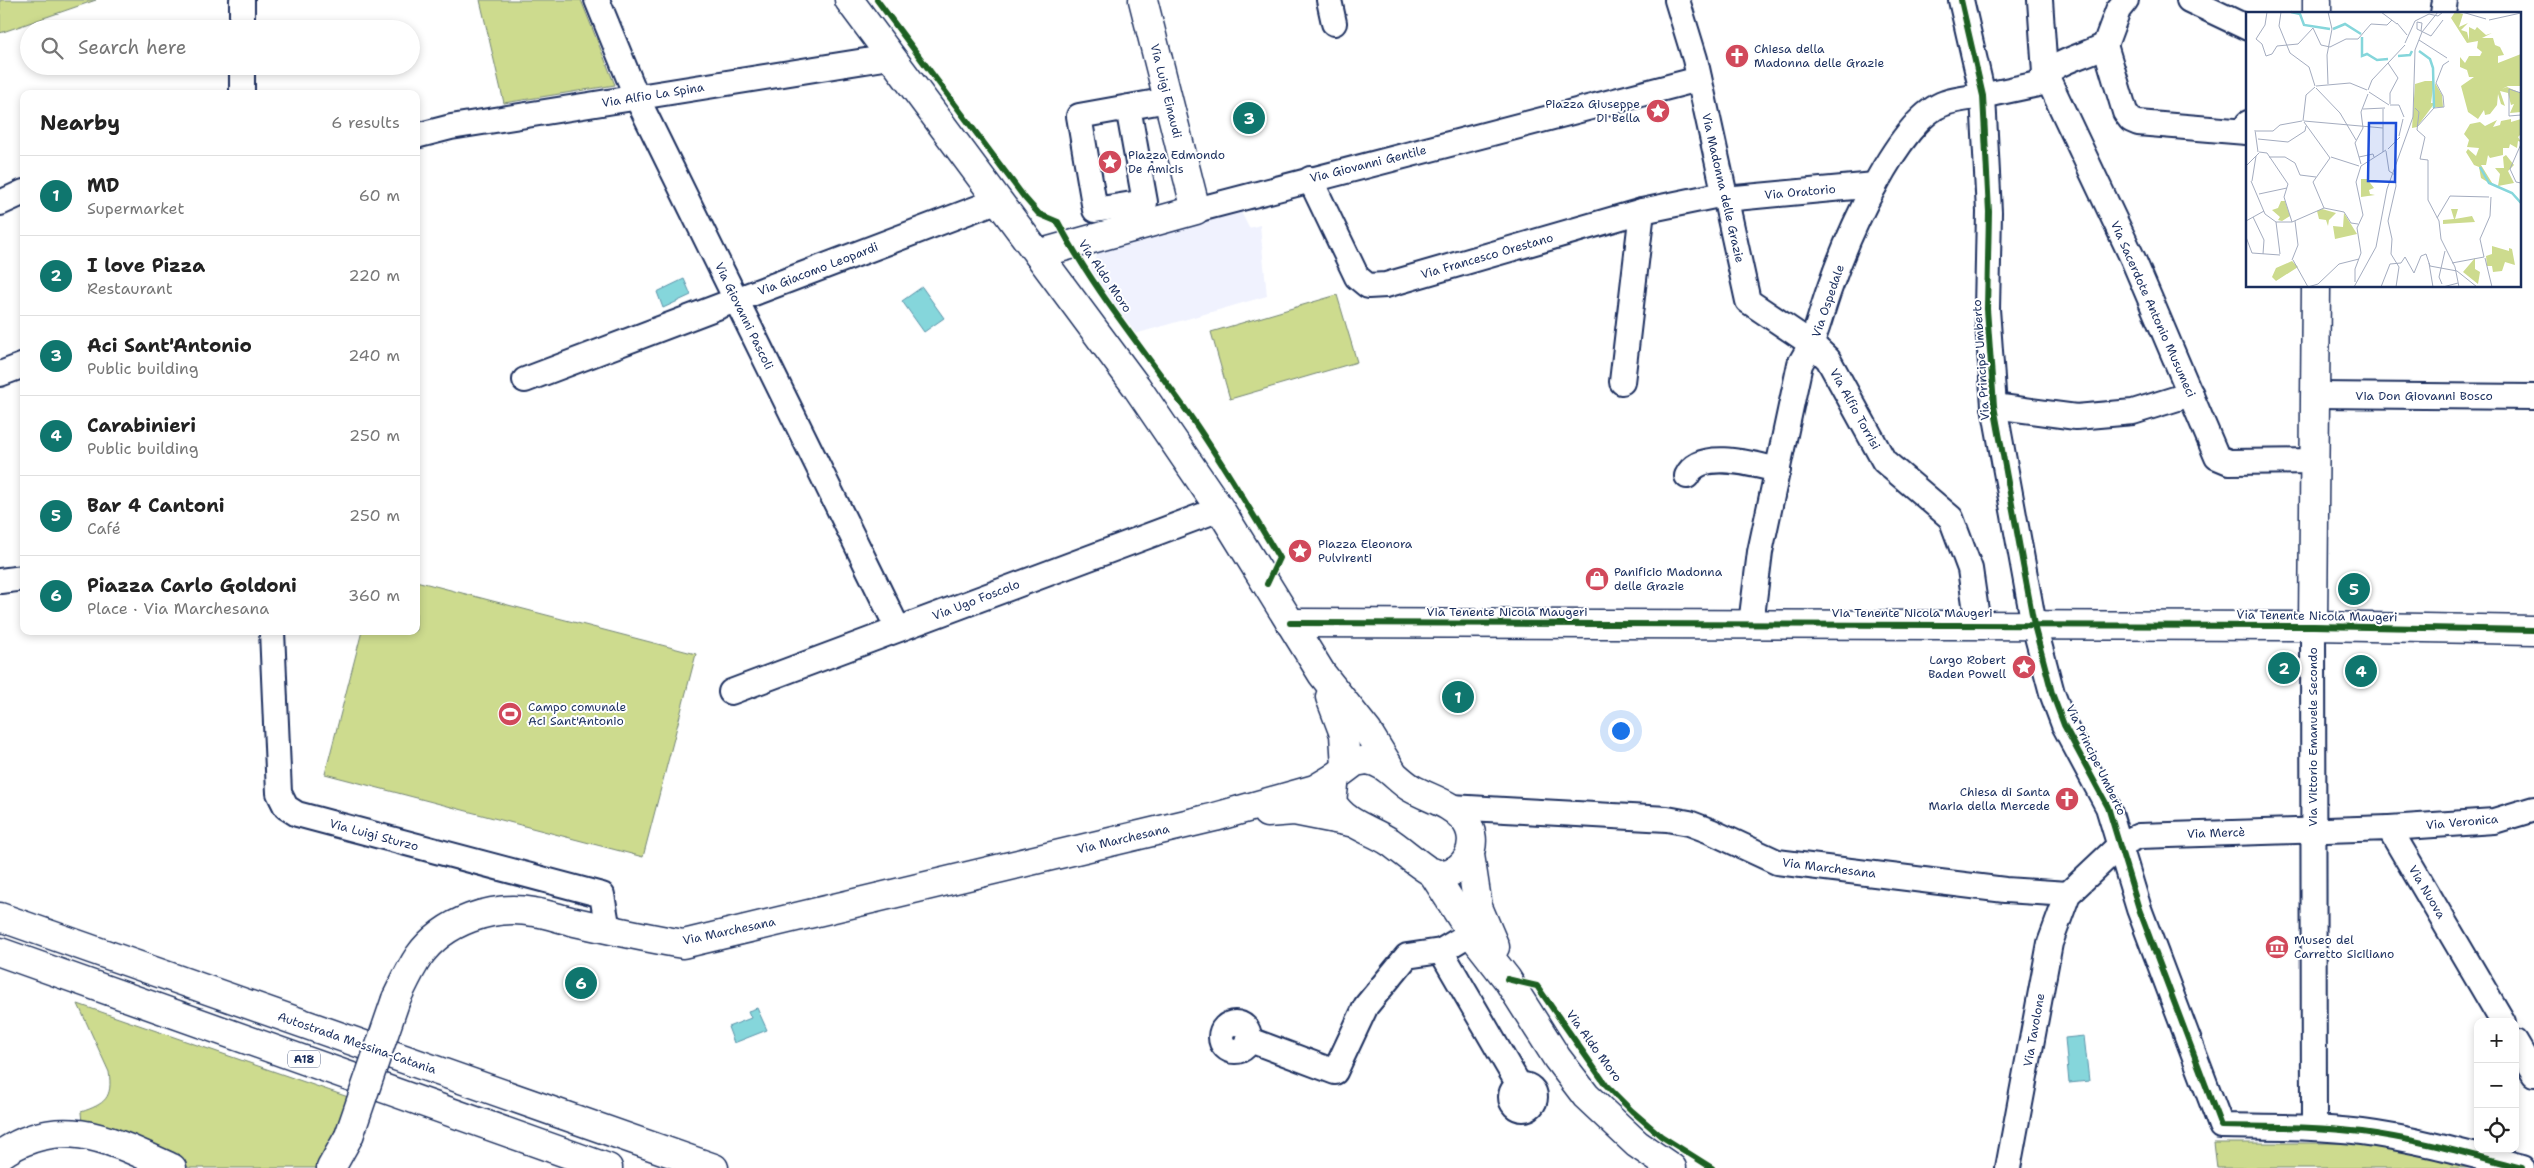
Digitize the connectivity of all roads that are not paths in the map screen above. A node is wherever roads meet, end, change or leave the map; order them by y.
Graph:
1 (242, 0) edge
2 (597, 0) edge
3 (849, 0) edge
4 (1143, 0) edge
5 (1329, 0) edge
6 (1677, 0) edge
7 (1961, 0) edge
8 (2040, 0) edge
9 (2126, 0) edge
10 (2189, 0) edge
11 (242, 20) edge
12 (1334, 23) dead end
13 (2246, 27) edge
14 (2105, 45) junction
15 (890, 57) junction
16 (2045, 73) junction
17 (1699, 79) junction
18 (1983, 96) junction
19 (637, 98) junction
20 (1168, 100) junction
21 (1128, 107) dead end
22 (2246, 132) edge
23 (420, 135) edge
24 (1310, 179) junction
25 (1875, 186) junction
26 (20, 194) edge
27 (1725, 196) junction
28 (999, 200) junction
29 (0, 203) edge
30 (1196, 210) junction
31 (1642, 211) junction
32 (1038, 254) junction
33 (2316, 288) edge
34 (736, 300) junction
35 (1812, 344) junction
36 (20, 367) edge
37 (0, 374) edge
38 (525, 380) dead end
39 (1622, 382) dead end
40 (2191, 394) junction
41 (2315, 395) junction
42 (2534, 397) edge
43 (1994, 406) junction
44 (2314, 461) junction
45 (1778, 470) junction
46 (1688, 476) dead end
47 (1220, 509) junction
48 (20, 578) edge
49 (0, 581) edge
50 (1290, 623) junction
51 (1751, 624) junction
52 (1978, 625) junction
53 (2034, 625) junction
54 (2313, 626) junction
55 (898, 629) junction
56 (2534, 630) edge
57 (272, 635) edge
58 (1322, 674) junction
59 (731, 692) dead end
60 (1392, 771) junction
61 (1340, 772) junction
62 (1451, 807) junction
63 (2534, 809) edge
64 (1507, 812) junction
65 (1215, 818) junction
66 (1350, 822) junction
67 (2314, 828) junction
68 (2389, 828) junction
69 (2121, 844) junction
70 (1471, 852) junction
71 (1432, 872) junction
72 (2068, 894) junction
73 (0, 917) edge
74 (608, 930) junction
75 (1471, 933) junction
76 (1440, 951) junction
77 (0, 952) edge
78 (1507, 979) junction
79 (2501, 1018) edge
80 (1250, 1040) dead end
81 (2519, 1049) edge
82 (2534, 1074) edge
83 (1519, 1085) dead end
84 (2314, 1128) junction
85 (0, 1155) edge
86 (172, 1168) edge
87 (331, 1168) edge
88 (608, 1168) edge
89 (714, 1168) edge
90 (1672, 1168) edge
91 (2008, 1168) edge
92 (2522, 1168) edge

1 - 11 street
2 - 19 street, Via Giovanni Pascoli
3 - 15 main road
4 - 20 main road, Via Luigi Einaudi
5 - 12 street
6 - 17 street, Via Madonna delle Grazie
7 - 18 street, Via Principe Umberto
8 - 16 street
9 - 14 street
10 - 13 street
14 - 16 street, Via Ospedale
14 - 22 street
15 - 19 street, Via Alfio La Spina
15 - 28 main road
16 - 18 street, Via Ospedale
16 - 40 street, Via Sacerdote Antonio Musumeci
17 - 24 street, Via Giovanni Gentile
17 - 27 street, Via Madonna delle Grazie
18 - 25 street, Via Ospedale
18 - 43 street, Via Principe Umberto
19 - 23 street, Via Alfio La Spina
19 - 34 street, Via Giovanni Pascoli
20 - 21 street
20 - 30 main road, Via Luigi Einaudi
24 - 30 street, Via Giovanni Gentile
24 - 31 street, Via Francesco Orestano
25 - 27 street, Via Oratorio
25 - 35 street, Via Ospedale
26 - 29 street
27 - 31 street, Via Francesco Orestano
27 - 35 street, Via Madonna delle Grazie
28 - 32 main road
28 - 34 street, Via Giacomo Leopardi
30 - 32 main road, Via Giovanni Gentile
31 - 39 street
32 - 47 main road
33 - 41 main road, Via Vittorio Emanuele Secondo
34 - 38 street, Via Giacomo Leopardi
34 - 55 street, Via Giovanni Pascoli
35 - 45 street, Via Ospedale
35 - 52 street, Via Alfio Torrisi
36 - 37 street
40 - 43 street
40 - 44 street, Via Sacerdote Antonio Musumeci
41 - 42 street, Via Don Giovanni Bosco
41 - 44 main road, Via Vittorio Emanuele Secondo
43 - 53 street, Via Principe Umberto
44 - 54 main road, Via Vittorio Emanuele Secondo
45 - 46 street
45 - 51 street, Via Ospedale
47 - 50 main road
47 - 55 street, Via Ugo Foscolo
48 - 49 street
50 - 51 main road, Via Tenente Nicola Maugeri
50 - 58 main road
51 - 52 main road, Via Tenente Nicola Maugeri
52 - 53 main road, Via Tenente Nicola Maugeri
53 - 54 main road, Via Tenente Nicola Maugeri
53 - 69 street, Via Principe Umberto
54 - 56 main road, Via Tenente Nicola Maugeri
54 - 67 street, Via Vittorio Emanuele Secondo
55 - 59 street, Via Ugo Foscolo
57 - 74 street, Via Luigi Sturzo
58 - 60 main road
58 - 61 main road
60 - 61 main road
60 - 62 main road
61 - 65 main road
61 - 66 main road
62 - 64 street, Via Marchesana
62 - 70 main road
63 - 68 street, Via Veronica
64 - 70 street
64 - 72 street, Via Marchesana
65 - 66 main road
65 - 74 main road, Via Marchesana
66 - 71 main road
67 - 68 street
67 - 69 street, Via Mercè
67 - 84 street, Via Vittorio Emanuele Secondo
68 - 79 street, Via Nuova
69 - 72 street
69 - 84 street, Via Principe Umberto
70 - 71 main road
70 - 78 main road
71 - 75 main road
72 - 91 street, Via Tavolone
73 - 89 main road, Autostrada Messina-Catania
74 - 87 main road, Via Marchesana, bridge
75 - 76 street
75 - 78 main road
76 - 80 street
76 - 83 street
77 - 88 main road, A18
78 - 90 main road
81 - 82 street
84 - 92 street, Via Principe Umberto
85 - 86 main road

